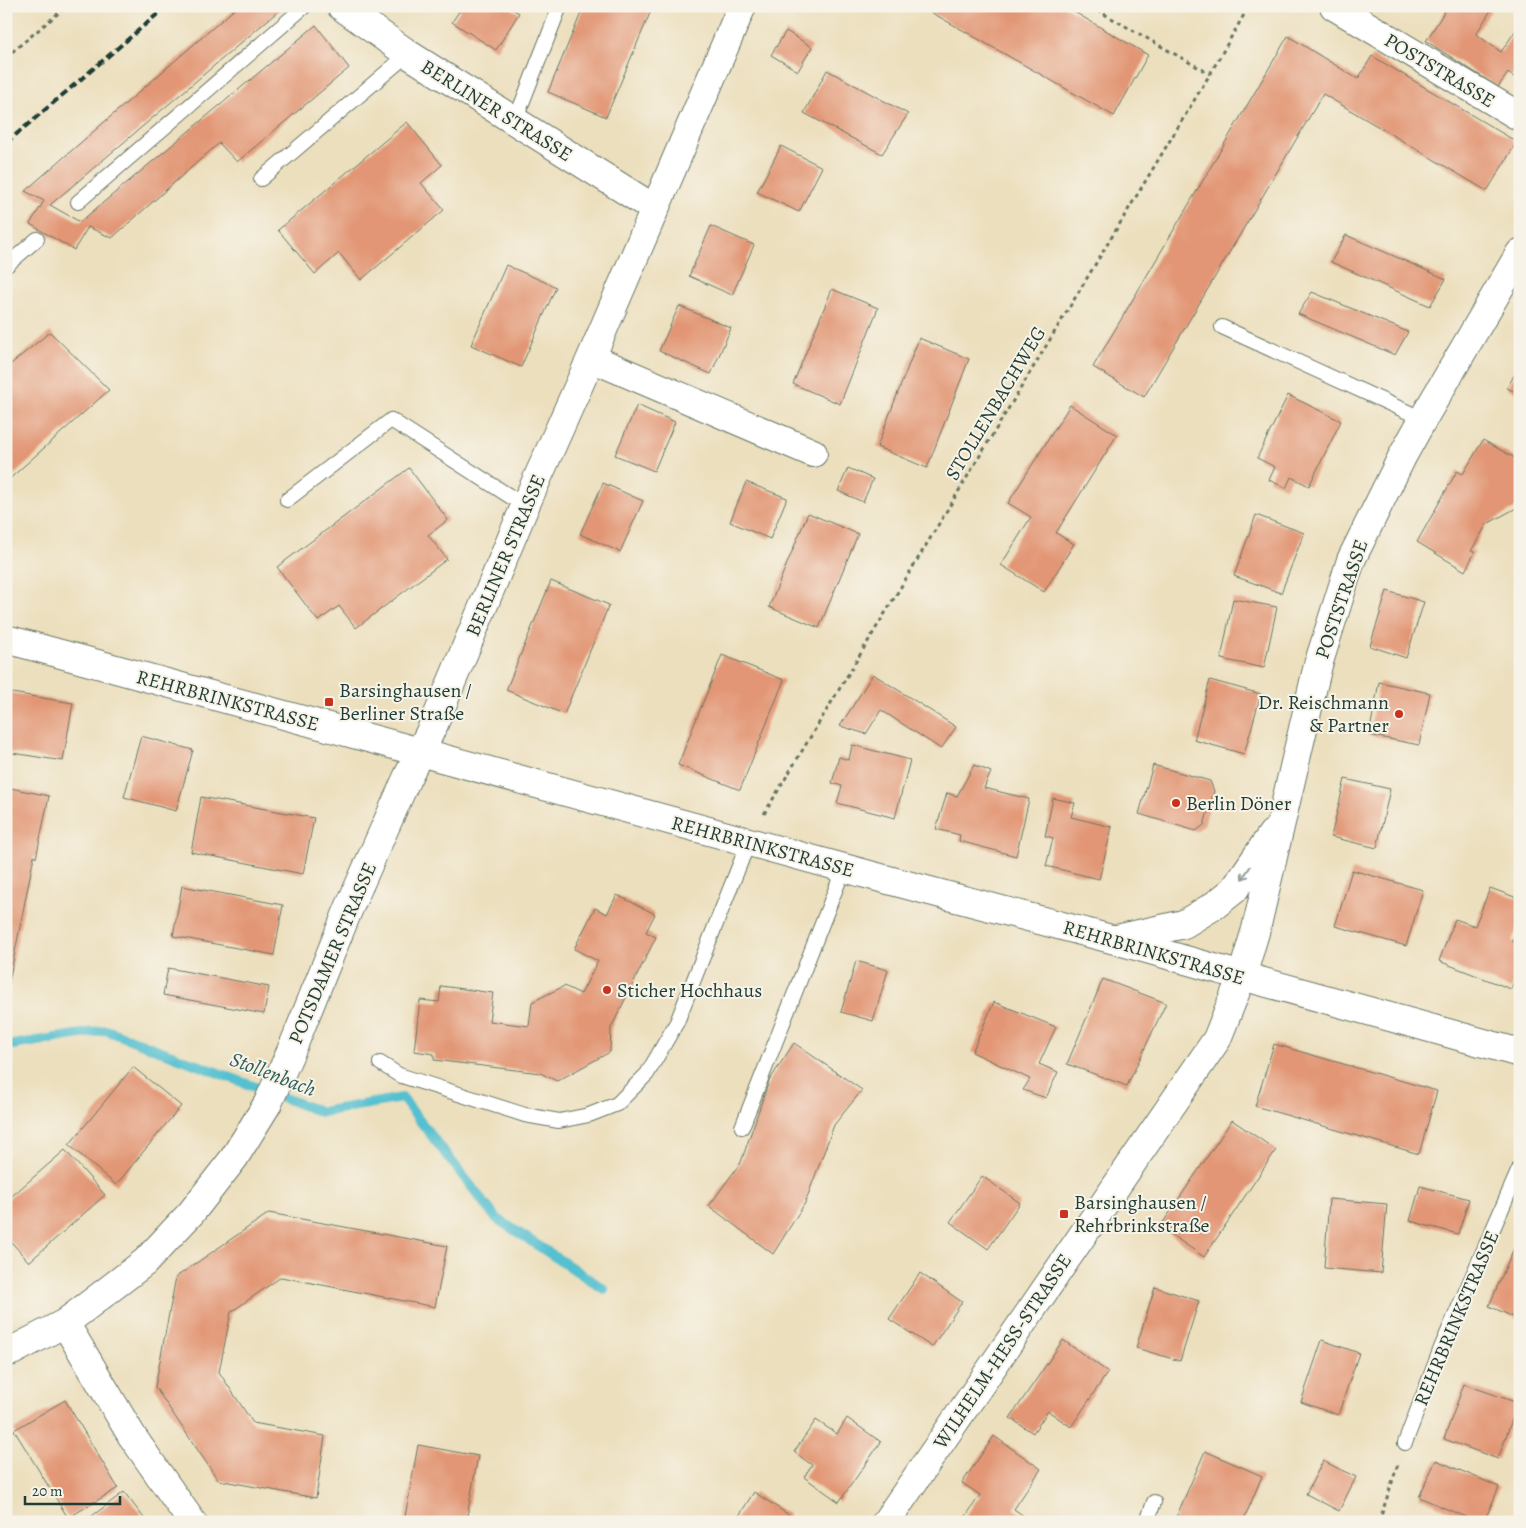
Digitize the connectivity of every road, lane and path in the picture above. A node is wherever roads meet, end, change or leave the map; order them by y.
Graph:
1 (67, 6) edge
2 (305, 6) edge
3 (342, 6) edge
4 (560, 6) edge
5 (742, 6) edge
6 (1090, 6) edge
7 (1249, 6) edge
8 (1334, 6) edge
9 (408, 54) junction
10 (6, 57) edge
11 (1210, 74) junction
12 (1520, 118) edge
13 (515, 121) junction
14 (262, 179) dead end
15 (78, 202) dead end
16 (655, 209) junction
17 (37, 239) dead end
18 (1520, 253) edge
19 (6, 266) edge
20 (1222, 327) dead end
21 (590, 358) junction
22 (1423, 419) junction
23 (813, 453) dead end
24 (287, 500) dead end
25 (524, 506) junction
26 (6, 639) edge
27 (420, 751) junction
28 (764, 814) dead end
29 (1282, 818) junction
30 (749, 842) junction
31 (844, 868) junction
32 (1115, 940) junction
33 (1242, 976) junction
34 (1520, 1054) edge
35 (380, 1063) dead end
36 (742, 1127) dead end
37 (1520, 1167) edge
38 (65, 1323) junction
39 (6, 1353) edge
40 (1406, 1442) joint
41 (1154, 1502) dead end
42 (192, 1522) edge
43 (886, 1522) edge
44 (1148, 1522) edge
45 (1379, 1522) edge

1 - 10 path
2 - 15 lane
3 - 9 street, BERLINER STRASSE
4 - 13 lane
5 - 16 street, BERLINER STRASSE
6 - 11 path
7 - 11 path, STOLLENBACHWEG
8 - 12 street, POSTSTRASSE
9 - 13 street, BERLINER STRASSE
9 - 14 lane
11 - 28 path, STOLLENBACHWEG
13 - 16 street, BERLINER STRASSE
16 - 21 street, BERLINER STRASSE
17 - 19 lane
18 - 22 street, POSTSTRASSE
20 - 22 lane
21 - 23 street
21 - 25 street, BERLINER STRASSE
22 - 29 street, POSTSTRASSE
24 - 25 lane
25 - 27 street, BERLINER STRASSE
26 - 27 street, REHRBRINKSTRASSE
27 - 30 street, REHRBRINKSTRASSE
27 - 38 street, POTSDAMER STRASSE
29 -> 32 street
29 - 33 street, POSTSTRASSE
30 - 31 street, REHRBRINKSTRASSE
30 - 35 lane
31 - 32 street, REHRBRINKSTRASSE
31 - 36 lane
32 - 33 street, REHRBRINKSTRASSE
33 - 34 street, REHRBRINKSTRASSE
33 - 43 street, WILHELM-HESS-STRASSE
37 - 40 lane, REHRBRINKSTRASSE
38 - 39 street, POTSDAMER STRASSE
38 - 42 street
40 - 45 path
41 - 44 lane

